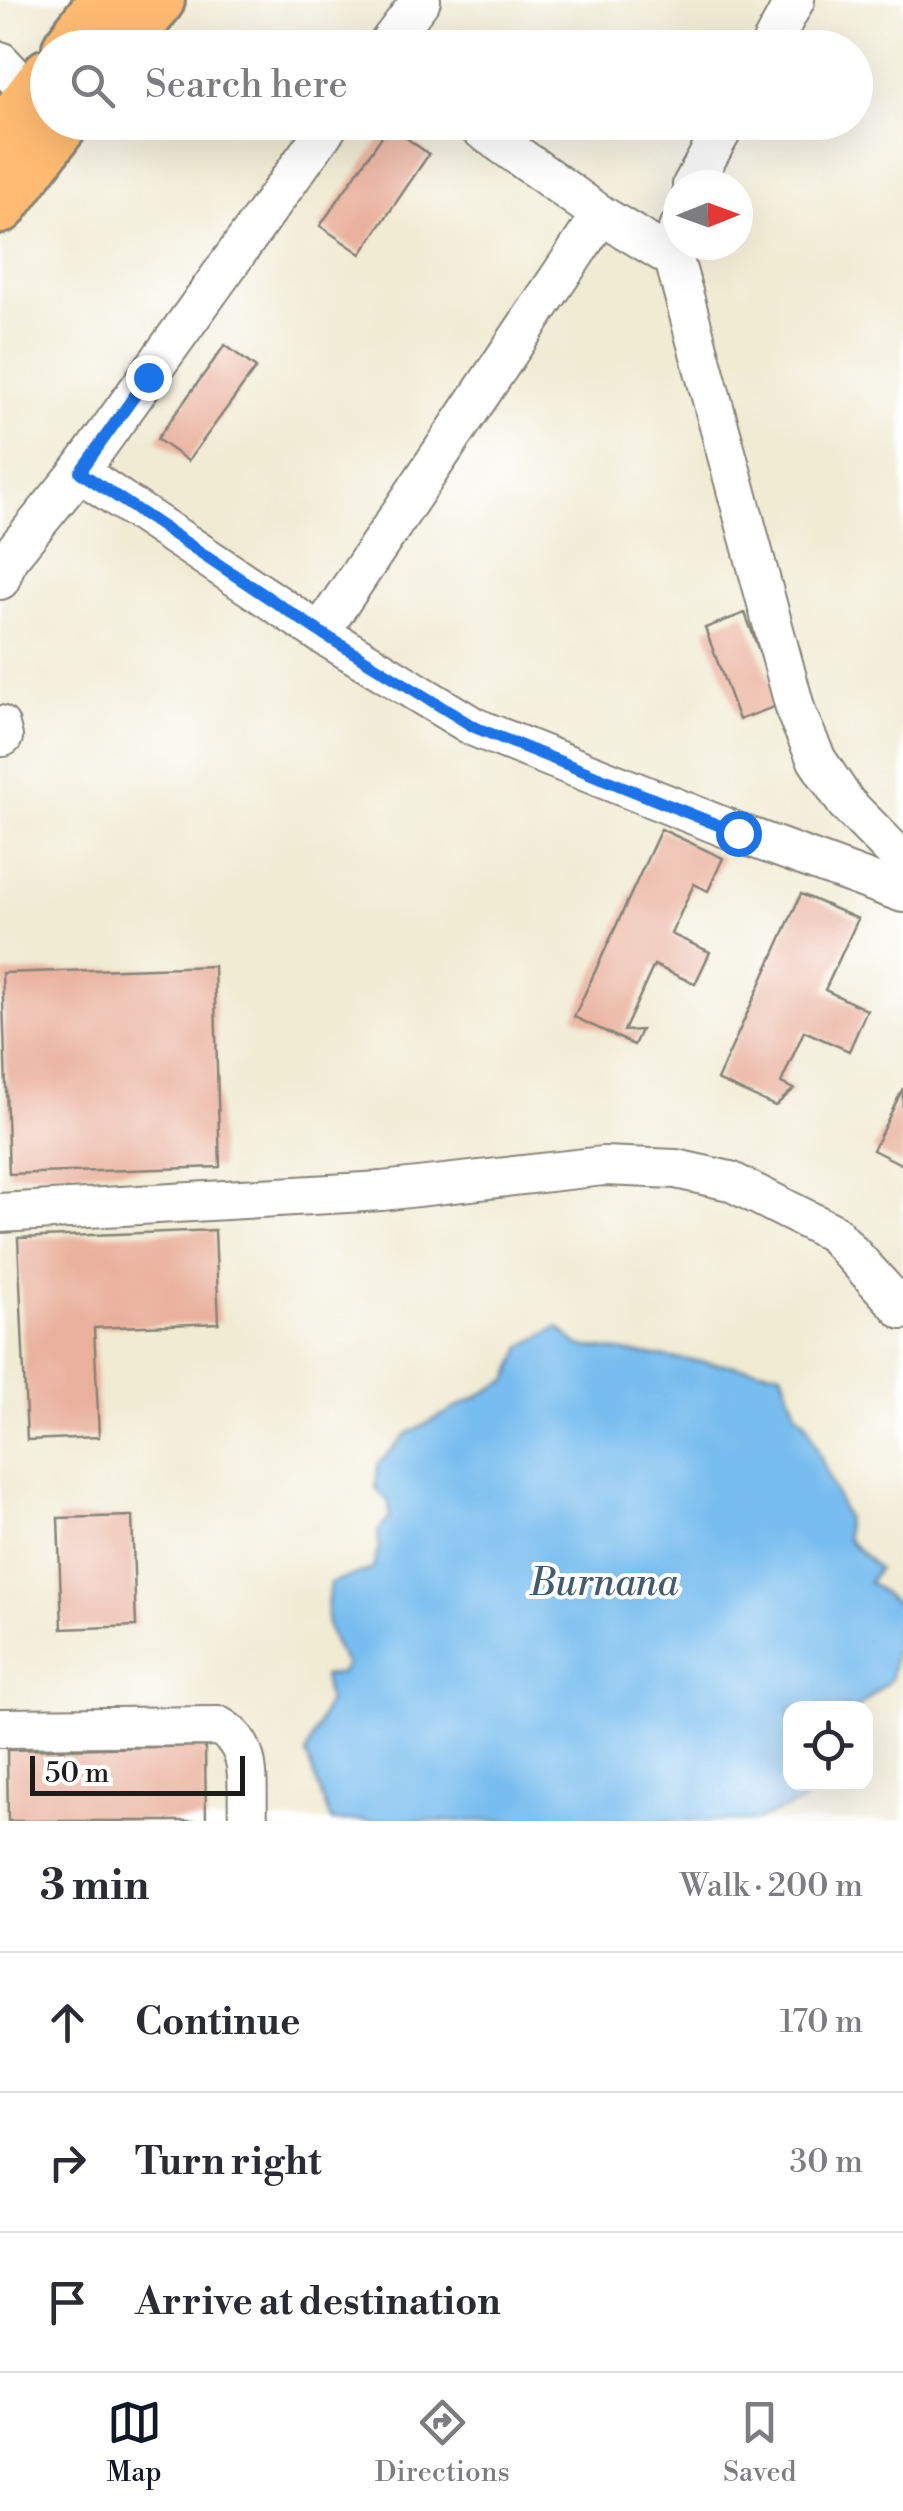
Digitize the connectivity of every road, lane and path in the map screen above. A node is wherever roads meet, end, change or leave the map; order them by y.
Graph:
1 (105, 0) edge
2 (158, 0) edge
3 (420, 0) edge
4 (796, 0) edge
5 (82, 30) edge
6 (135, 30) edge
7 (398, 30) edge
8 (779, 30) edge
9 (30, 97) edge
10 (30, 108) edge
11 (0, 138) edge
12 (318, 140) edge
13 (496, 140) edge
14 (717, 140) edge
15 (700, 170) edge
16 (0, 206) edge
17 (601, 215) junction
18 (663, 239) edge
19 (680, 260) edge
20 (80, 472) junction
21 (0, 580) edge
22 (320, 632) junction
23 (903, 861) edge
24 (903, 893) edge
25 (0, 1213) edge
26 (903, 1310) edge
27 (0, 1728) edge
28 (248, 1821) edge

1 - 5 highway
2 - 6 highway
3 - 7 street
4 - 8 street
9 - 11 highway
10 - 16 highway
12 - 20 street
13 - 17 street
14 - 15 street
17 - 18 street
17 - 22 street
19 - 23 street
20 - 21 street
20 - 22 street
22 - 24 street
25 - 26 street
27 - 28 street

